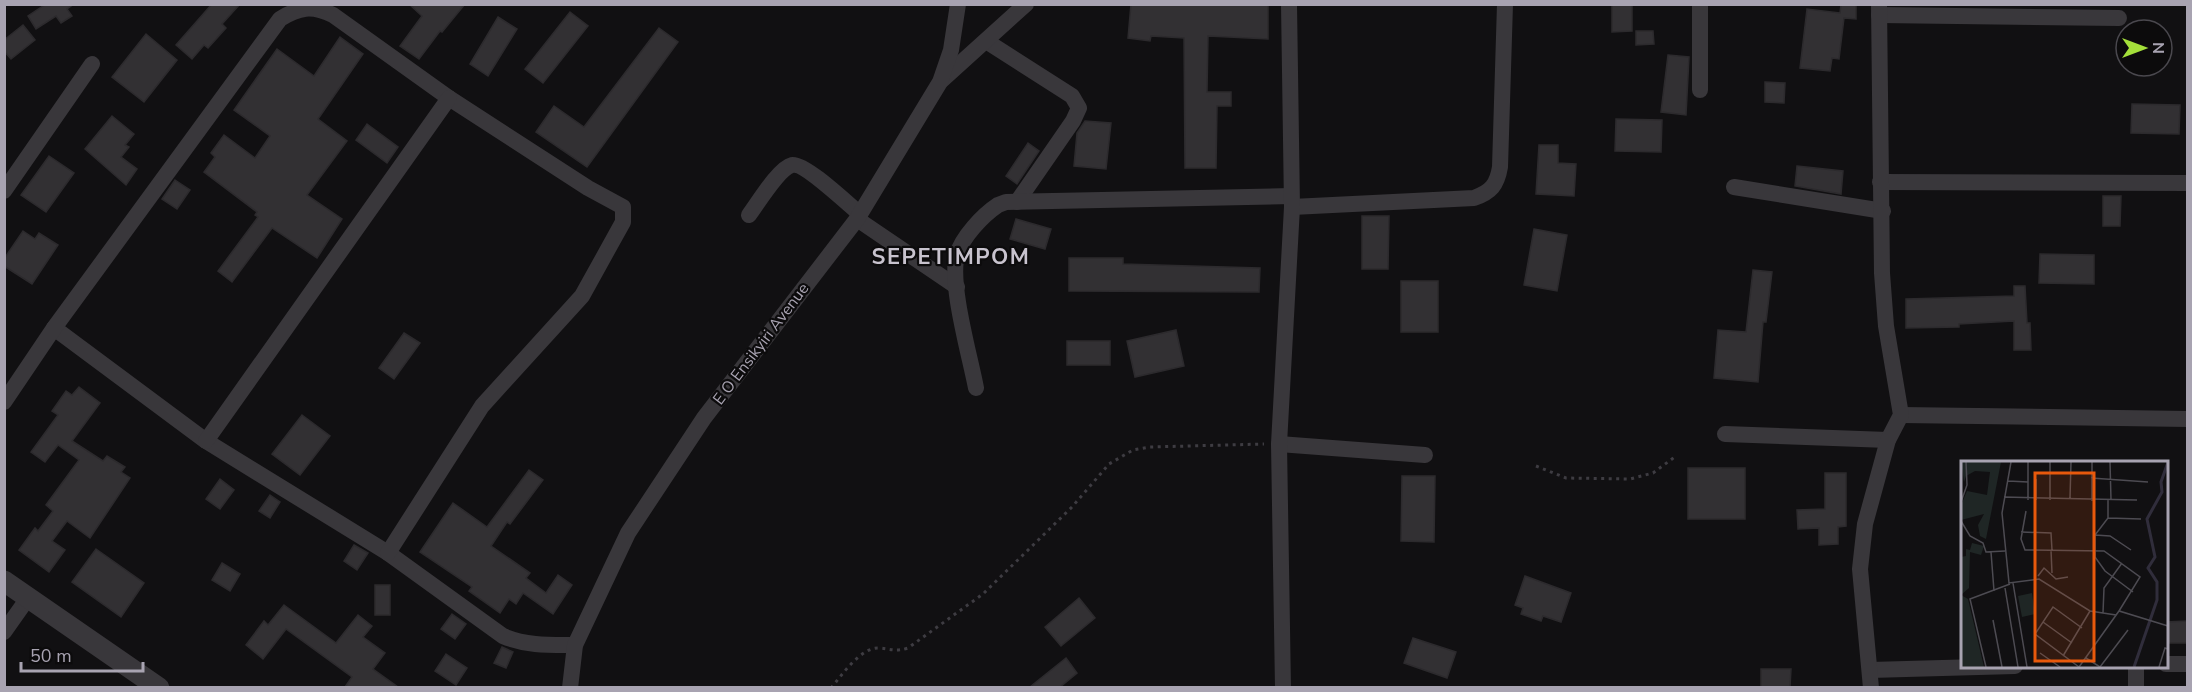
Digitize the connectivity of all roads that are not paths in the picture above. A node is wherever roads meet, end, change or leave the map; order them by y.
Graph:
1 (958, 4) edge
2 (1026, 4) edge
3 (1289, 4) edge
4 (1505, 4) edge
5 (1700, 4) edge
6 (1879, 10) edge
7 (2119, 18) dead end
8 (986, 41) junction
9 (92, 63) dead end
10 (940, 82) junction
11 (1700, 90) dead end
12 (449, 98) junction
13 (1880, 182) junction
14 (2187, 183) edge
15 (1734, 187) dead end
16 (4, 191) edge
17 (1292, 201) junction
18 (1017, 202) junction
19 (1883, 211) junction
20 (749, 215) dead end
21 (858, 216) junction
22 (957, 287) junction
23 (54, 328) junction
24 (976, 388) dead end
25 (4, 402) edge
26 (1900, 415) junction
27 (2187, 419) edge
28 (1725, 435) dead end
29 (1888, 440) junction
30 (207, 441) junction
31 (1279, 444) junction
32 (1425, 455) dead end
33 (388, 553) junction
34 (4, 581) edge
35 (28, 598) junction
36 (4, 632) edge
37 (575, 645) junction
38 (2168, 664) edge
39 (2187, 664) edge
40 (1961, 667) edge
41 (2136, 668) edge
42 (1870, 670) junction
43 (159, 687) edge
44 (570, 687) edge
45 (1283, 687) edge
46 (1871, 687) edge
47 (2136, 687) edge

1 - 10 street, E O Ensikyiri Avenue
2 - 8 street
3 - 17 street
4 - 17 street
5 - 11 street
6 - 7 street
6 - 13 street
8 - 10 street
8 - 18 street
9 - 16 street
10 - 21 street, E O Ensikyiri Avenue
12 - 23 street
12 - 30 street
12 - 33 street
13 - 14 street
13 - 19 street
15 - 19 street
17 - 18 street
17 - 31 street
18 - 22 street
19 - 26 street
20 - 21 street
21 - 22 street
21 - 37 street, E O Ensikyiri Avenue
22 - 24 street
23 - 25 street
23 - 30 street
26 - 27 street
26 - 29 street
28 - 29 street
29 - 42 street
30 - 33 street
31 - 32 street
31 - 45 street
33 - 37 street
34 - 35 street
35 - 36 street
35 - 43 street
37 - 44 street, E O Ensikyiri Avenue
38 - 39 street
40 - 42 street
41 - 47 street
42 - 46 street

